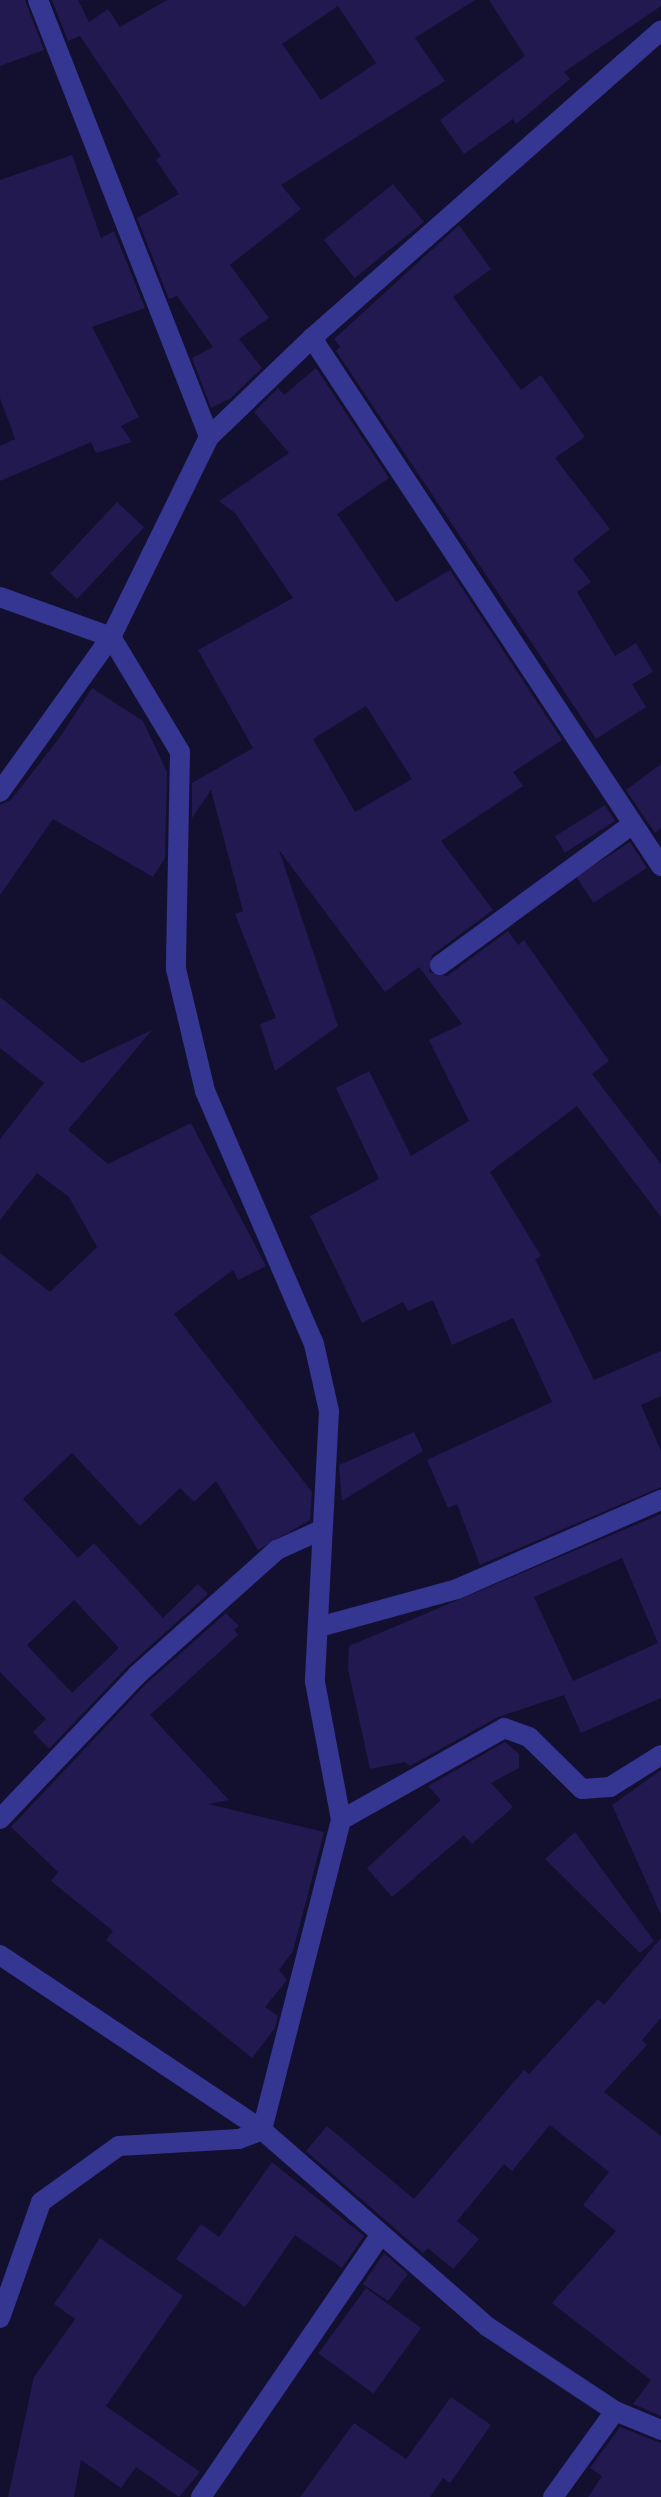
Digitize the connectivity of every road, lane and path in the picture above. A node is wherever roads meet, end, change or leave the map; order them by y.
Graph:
1 (38, 0) edge
2 (661, 30) edge
3 (312, 338) junction
4 (209, 437) junction
5 (0, 597) edge
6 (111, 637) junction
7 (0, 792) edge
8 (633, 824) junction
9 (659, 859) edge
10 (440, 965) dead end
11 (661, 1500) edge
12 (321, 1530) junction
13 (319, 1627) junction
14 (661, 1755) edge
15 (0, 1819) edge
16 (341, 1820) junction
17 (0, 1955) edge
18 (262, 2130) junction
19 (379, 2237) junction
20 (0, 2318) edge
21 (615, 2411) junction
22 (661, 2430) edge
23 (201, 2497) edge
24 (553, 2497) edge

1 - 4 street
2 - 3 street
3 - 4 street
3 - 8 street
4 - 6 street
5 - 6 street
6 - 7 street
6 - 12 street
8 - 9 street
8 - 10 street
11 - 13 street
12 - 13 street
12 - 15 street
13 - 16 street
14 - 16 street
16 - 18 street
17 - 18 street
18 - 19 street
18 - 20 street
19 - 21 street
19 - 23 street
21 - 22 street
21 - 24 street

